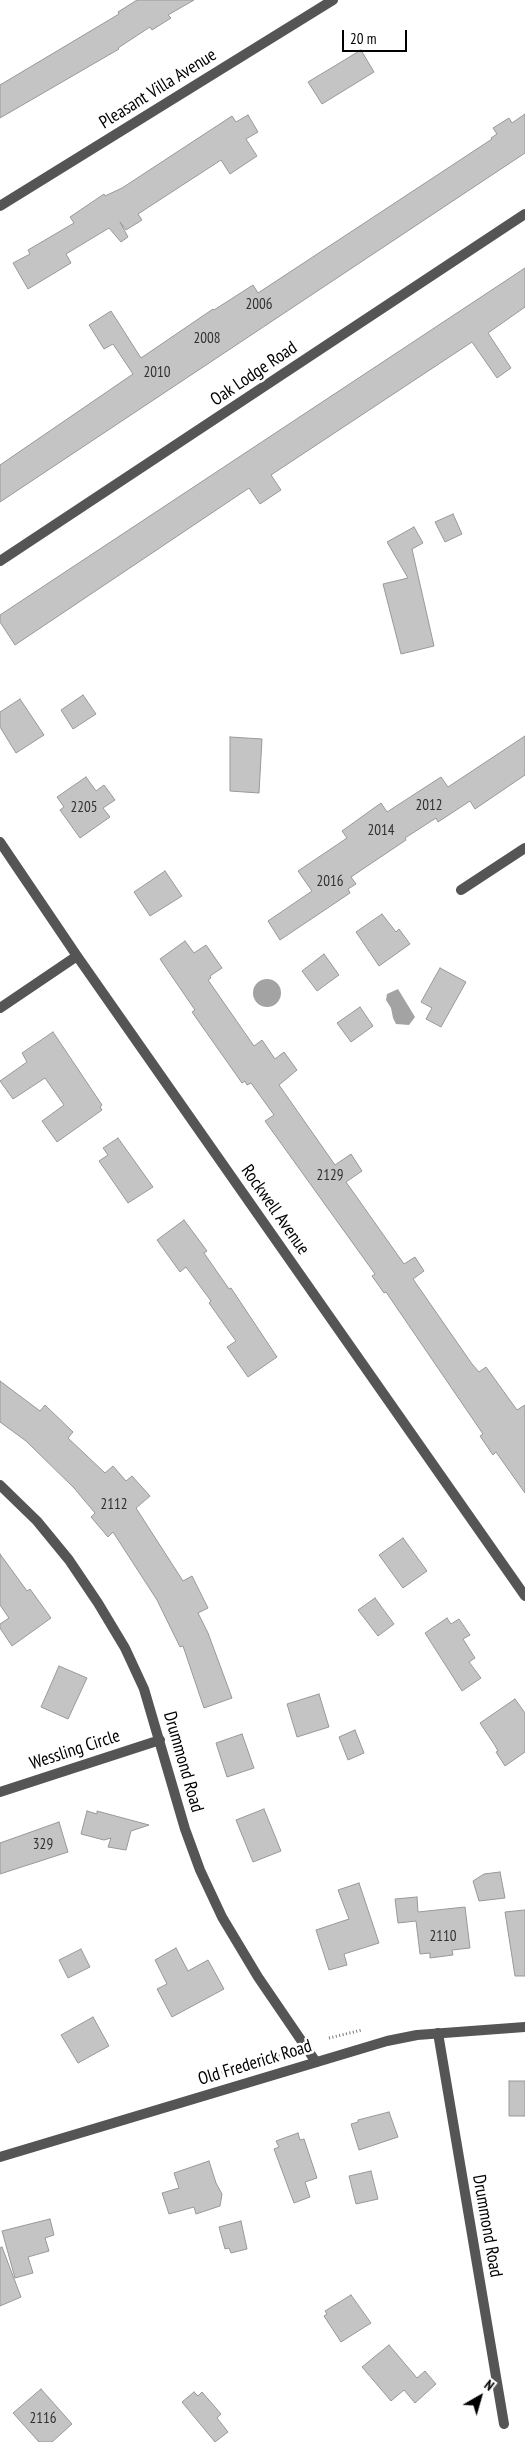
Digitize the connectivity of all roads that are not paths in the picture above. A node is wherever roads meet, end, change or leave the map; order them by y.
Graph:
1 (333, 0) edge
2 (0, 206) edge
3 (525, 214) edge
4 (0, 561) edge
5 (0, 842) edge
6 (525, 848) edge
7 (461, 890) dead end
8 (77, 956) junction
9 (0, 1008) edge
10 (0, 1485) edge
11 (525, 1596) edge
12 (160, 1740) junction
13 (0, 1792) edge
14 (525, 2027) edge
15 (438, 2033) junction
16 (316, 2062) junction
17 (0, 2157) edge
18 (504, 2424) dead end

1 - 2 street, Pleasant Villa Avenue
3 - 4 street, Oak Lodge Road
5 - 8 street, Rockwell Avenue
6 - 7 street
8 - 9 street
8 - 11 street, Rockwell Avenue
10 - 12 street, Drummond Road
12 - 13 street, Wessling Circle
12 - 16 street, Drummond Road
14 - 15 street, Old Frederick Road
15 - 16 street, Old Frederick Road
15 - 18 street, Drummond Road
16 - 17 street, Old Frederick Road

